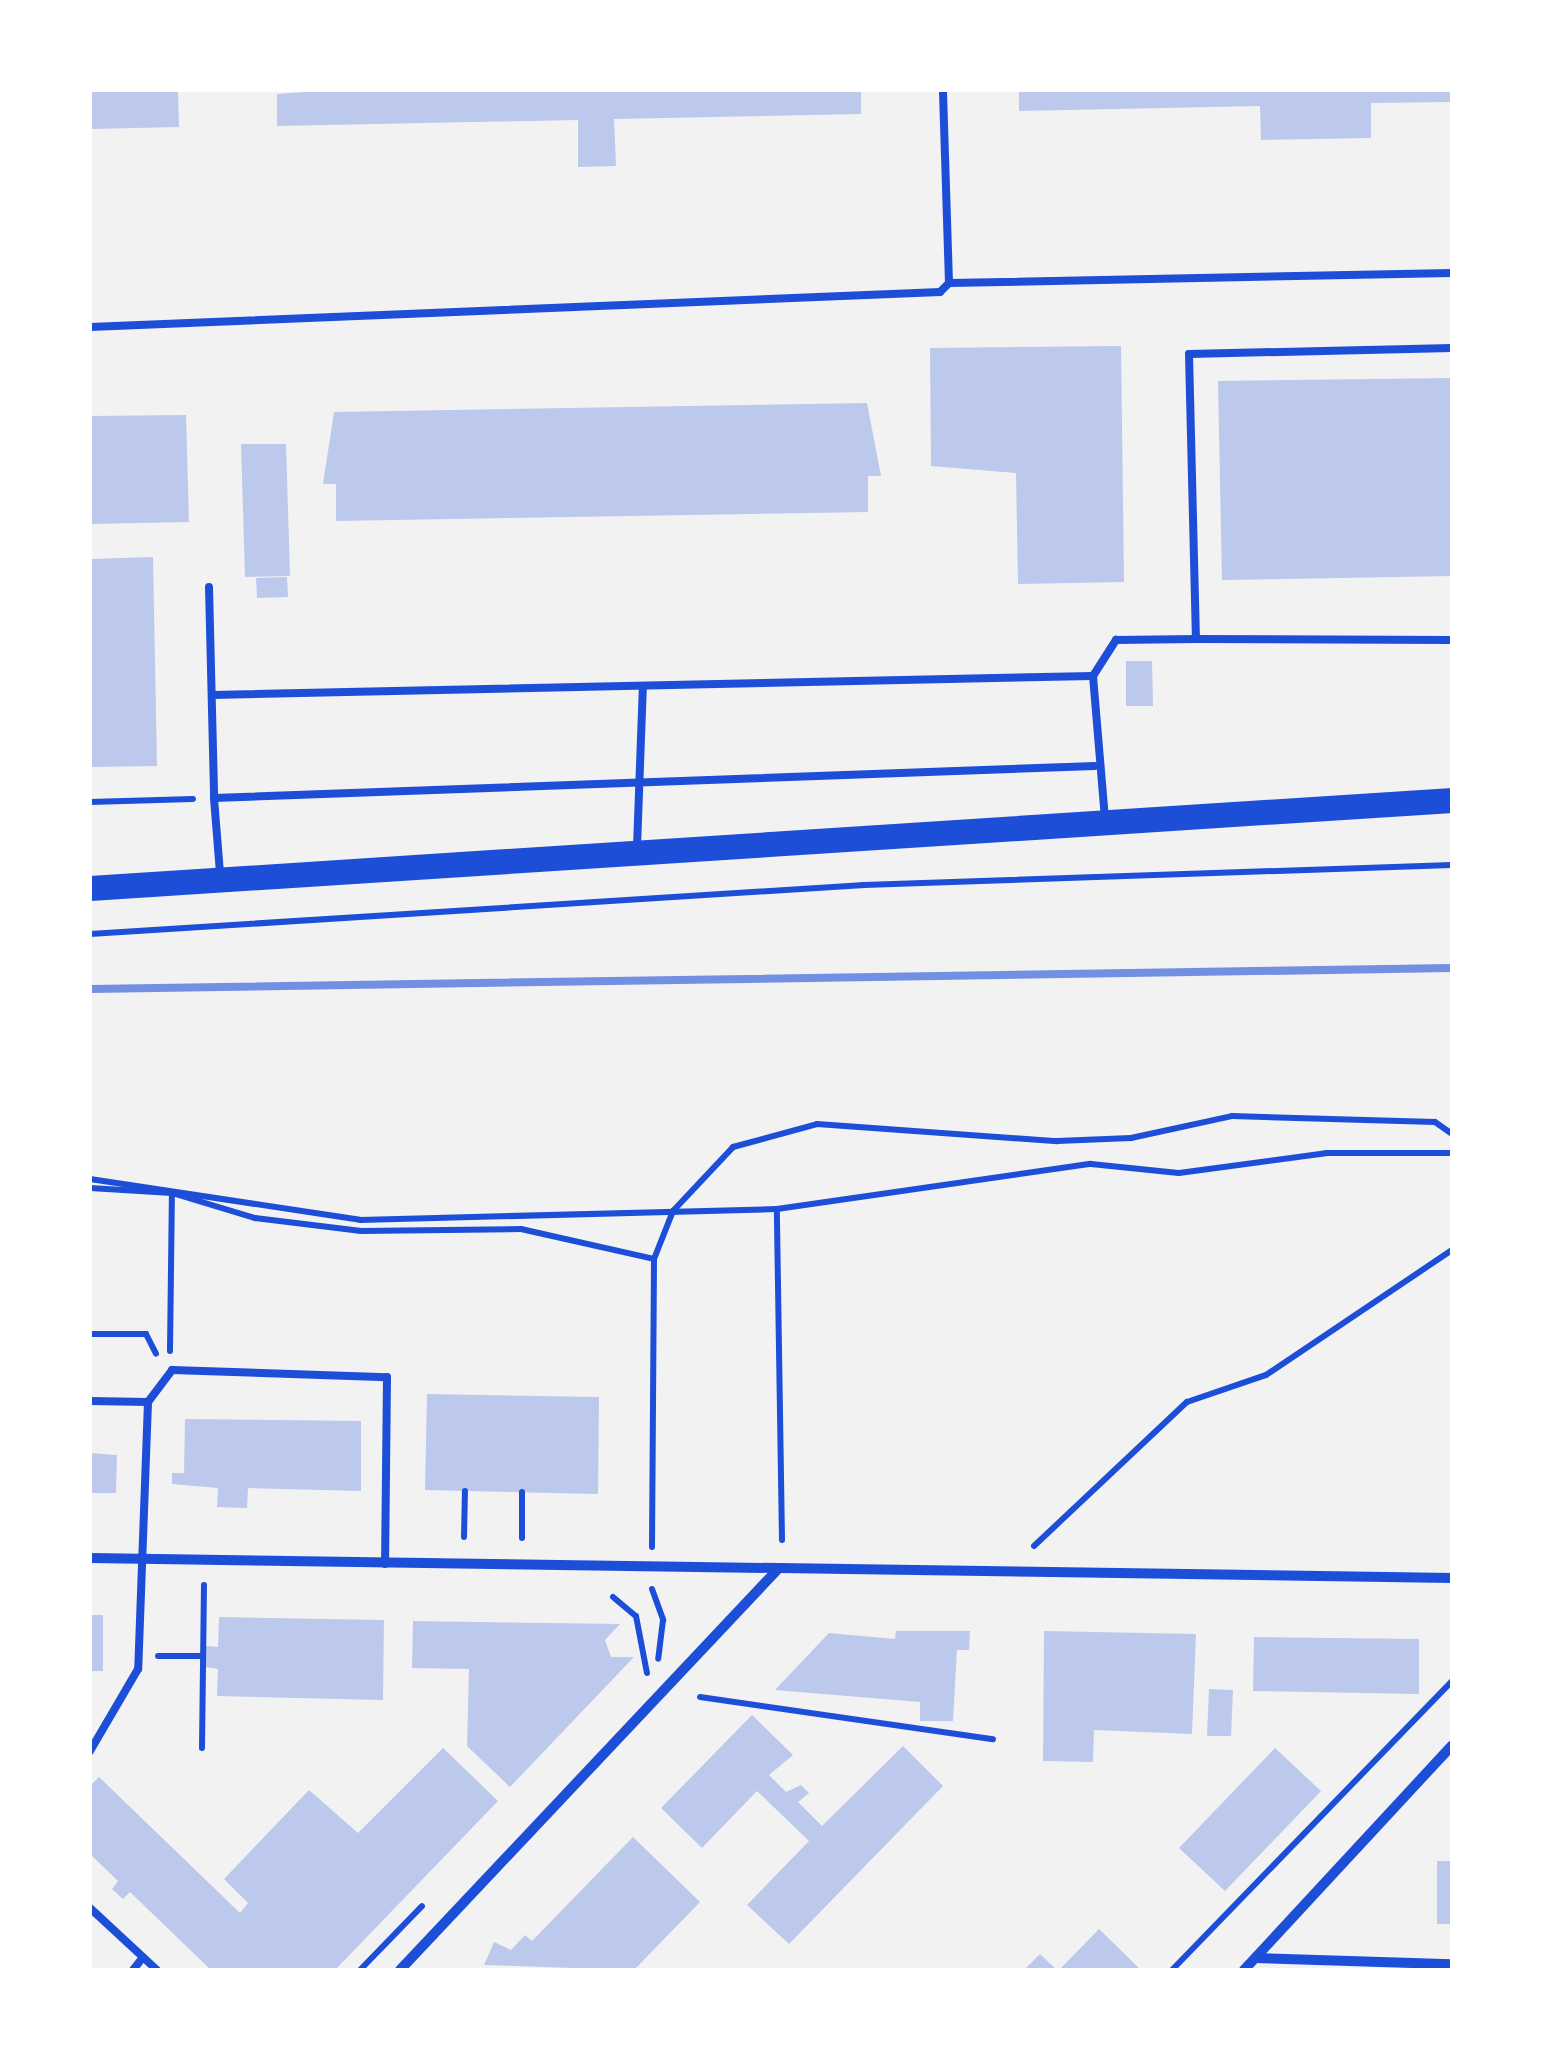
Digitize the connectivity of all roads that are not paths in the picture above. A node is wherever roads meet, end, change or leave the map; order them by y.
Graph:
1 (943, 90) edge
2 (1452, 272) edge
3 (949, 283) junction
4 (90, 327) edge
5 (1452, 348) edge
6 (209, 587) dead end
7 (1196, 638) junction
8 (1452, 640) edge
9 (1093, 676) junction
10 (643, 686) junction
11 (213, 696) junction
12 (1094, 766) junction
13 (644, 783) junction
14 (214, 798) junction
15 (1452, 800) edge
16 (1106, 822) junction
17 (636, 856) junction
18 (220, 880) junction
19 (90, 888) edge
20 (90, 1401) edge
21 (148, 1402) junction
22 (90, 1558) edge
23 (141, 1559) junction
24 (385, 1564) junction
25 (778, 1569) junction
26 (1452, 1578) edge
27 (1452, 1745) edge
28 (90, 1751) edge
29 (90, 1908) edge
30 (143, 1957) junction
31 (1256, 1958) junction
32 (1452, 1964) edge
33 (133, 1970) edge
34 (157, 1970) edge
35 (400, 1970) edge
36 (1244, 1970) edge

1 - 3 lane
2 - 3 lane
3 - 4 lane
5 - 7 lane
6 - 11 lane
7 - 8 lane
7 - 9 lane
9 - 10 lane
9 - 12 lane
10 - 11 lane
10 - 13 lane
11 - 14 lane
12 - 13 lane
12 - 16 lane
13 - 14 lane
13 - 17 lane
14 - 18 lane
15 - 16 main road
16 - 17 main road
17 - 18 main road
18 - 19 main road
20 - 21 lane
21 - 23 lane
21 - 24 lane
22 - 23 street
23 - 24 street
23 - 28 lane
24 - 25 street
25 - 26 street
25 - 35 street
27 - 31 street
29 - 30 lane
30 - 33 lane
30 - 34 lane
31 - 32 street
31 - 36 street

